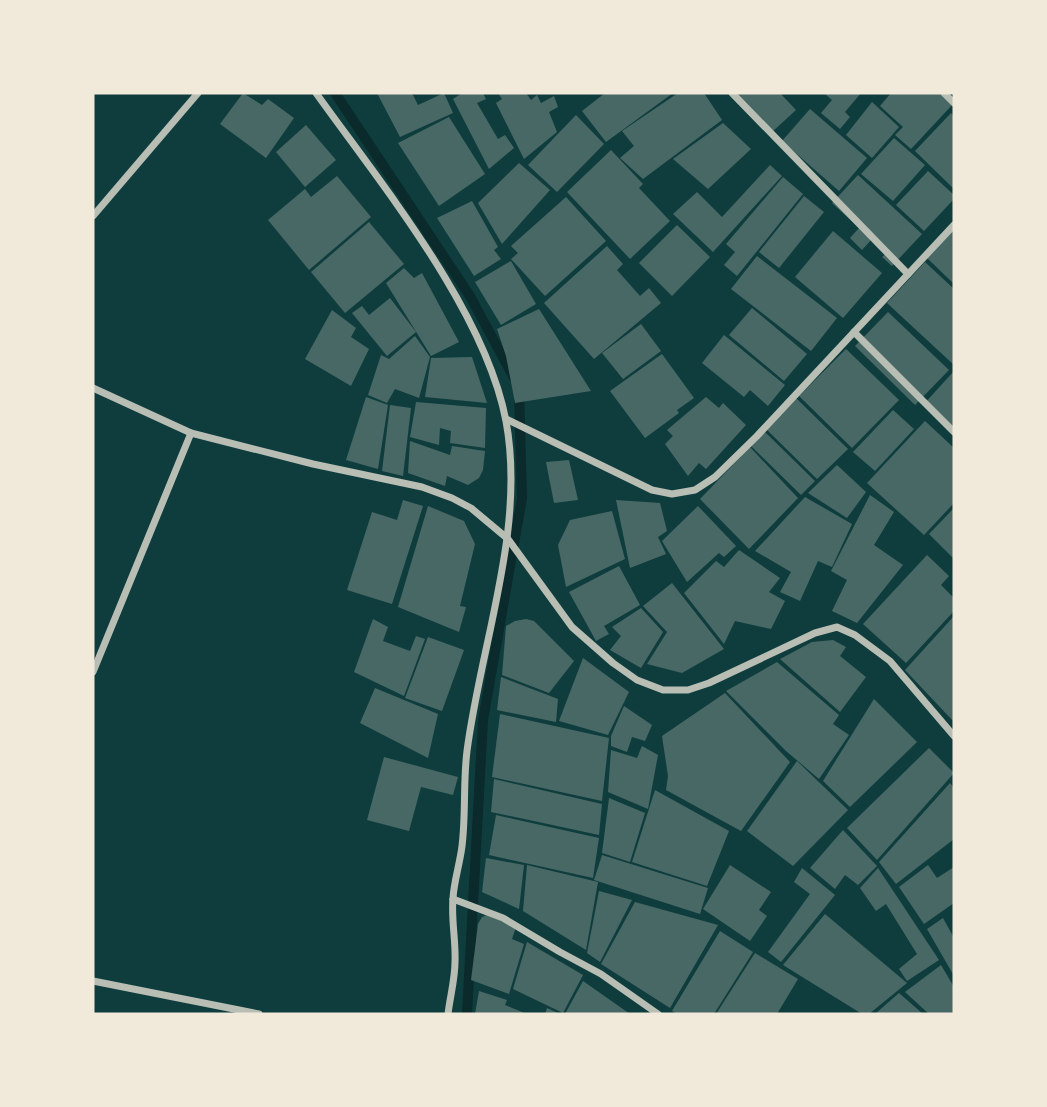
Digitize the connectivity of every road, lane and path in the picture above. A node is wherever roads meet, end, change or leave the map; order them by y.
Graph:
1 (198, 93) edge
2 (316, 93) edge
3 (732, 93) edge
4 (944, 93) edge
5 (954, 103) edge
6 (93, 216) edge
7 (954, 225) edge
8 (908, 274) junction
9 (854, 332) junction
10 (93, 387) edge
11 (506, 419) junction
12 (954, 432) edge
13 (191, 433) junction
14 (508, 539) junction
15 (93, 672) edge
16 (954, 736) edge
17 (453, 899) junction
18 (93, 981) edge
19 (450, 1013) edge
20 (259, 1014) edge
21 (658, 1014) edge

1 - 6 street
2 - 11 street
3 - 8 street
4 - 5 street
7 - 8 street
8 - 9 street
9 - 11 street
9 - 12 street
10 - 13 street
11 - 14 street
13 - 14 street
13 - 15 street
14 - 16 street
14 - 17 street
17 - 19 street
17 - 21 street
18 - 20 street

